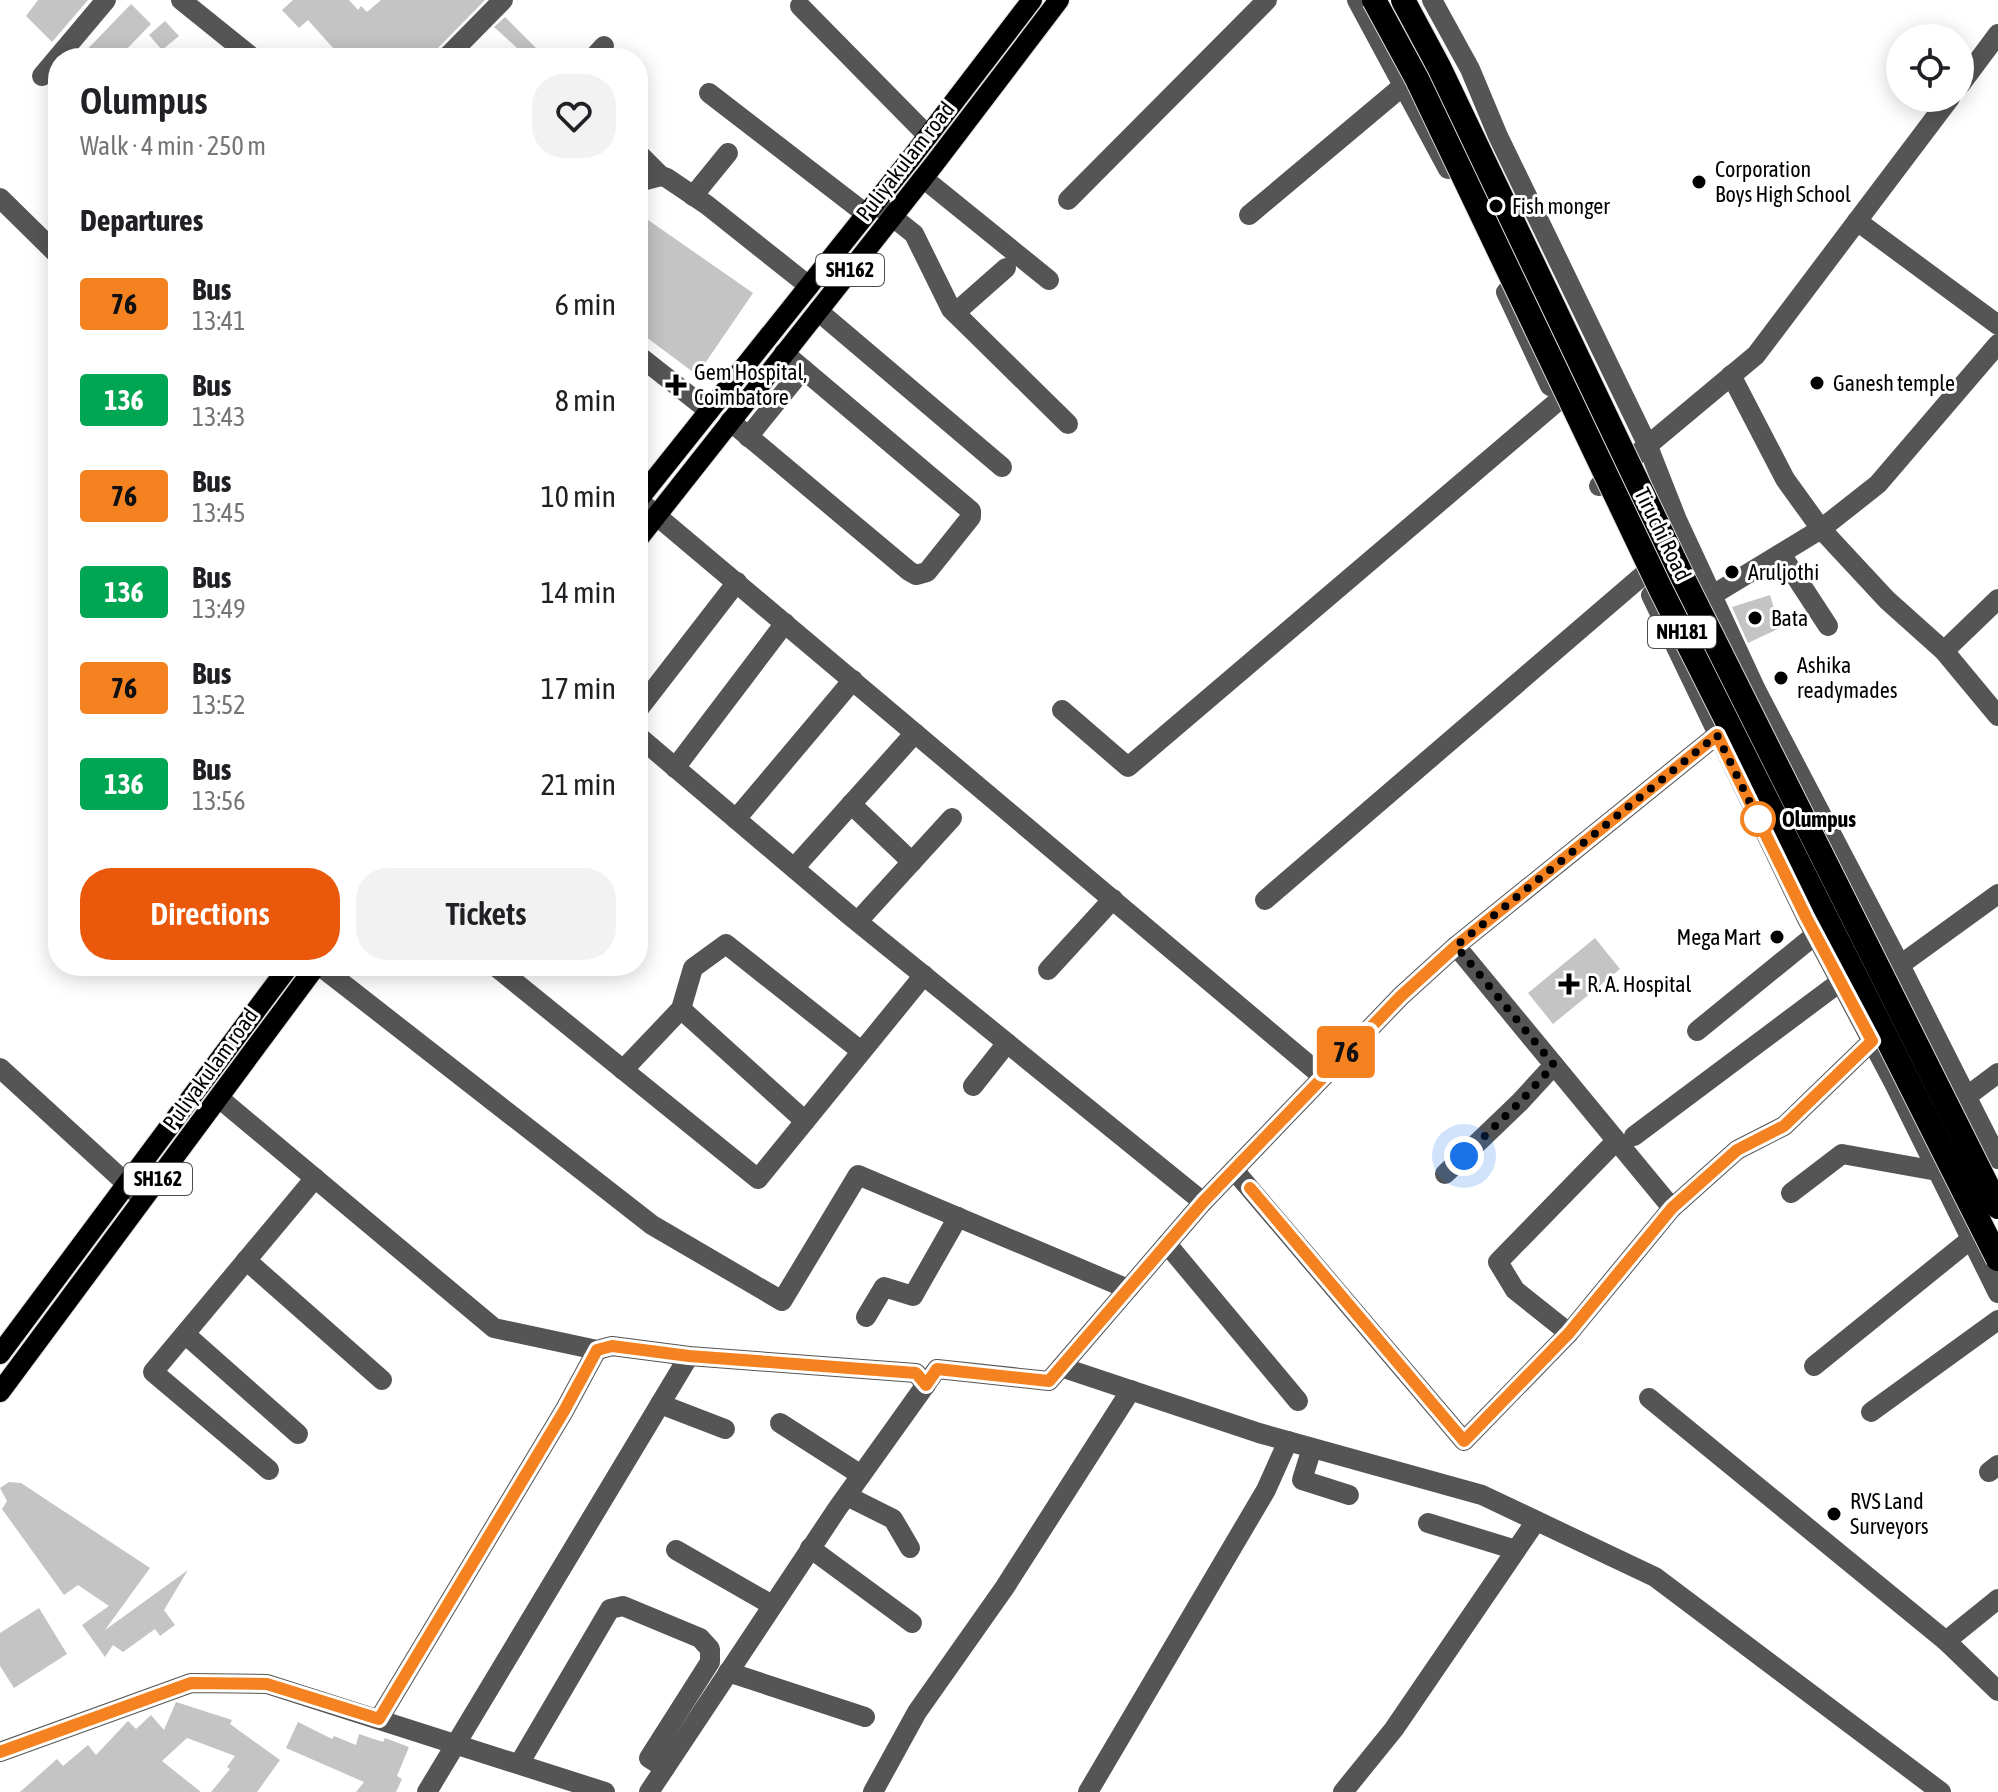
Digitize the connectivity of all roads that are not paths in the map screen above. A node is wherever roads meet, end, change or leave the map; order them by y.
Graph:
1 (106, 0) edge
2 (181, 0) edge
3 (503, 0) edge
4 (1032, 0) edge
5 (1059, 0) edge
6 (1267, 0) edge
7 (1357, 0) edge
8 (1374, 0) edge
9 (1403, 0) edge
10 (1432, 0) edge
11 (800, 6) dead end
12 (1998, 34) edge
13 (66, 48) edge
14 (241, 48) edge
15 (456, 48) edge
16 (1974, 66) edge
17 (48, 69) edge
18 (42, 76) dead end
19 (1404, 85) junction
20 (709, 93) dead end
21 (1939, 112) edge
22 (928, 136) junction
23 (728, 153) dead end
24 (648, 163) edge
25 (661, 176) junction
26 (923, 178) junction
27 (648, 179) edge
28 (693, 196) junction
29 (0, 198) edge
30 (1068, 200) dead end
31 (871, 209) junction
32 (1249, 215) dead end
33 (892, 217) junction
34 (1857, 221) junction
35 (48, 245) edge
36 (1006, 268) dead end
37 (1049, 280) dead end
38 (809, 286) junction
39 (818, 311) junction
40 (955, 313) junction
41 (1998, 325) edge
42 (1998, 344) edge
43 (784, 353) junction
44 (648, 363) edge
45 (803, 369) junction
46 (1731, 375) junction
47 (1558, 401) junction
48 (709, 411) junction
49 (730, 421) junction
50 (1068, 424) dead end
51 (748, 437) junction
52 (1647, 444) junction
53 (1002, 467) dead end
54 (1599, 486) junction
55 (648, 487) edge
56 (648, 521) edge
57 (648, 527) edge
58 (1821, 529) junction
59 (1781, 554) junction
60 (1642, 576) junction
61 (737, 582) junction
62 (1711, 596) junction
63 (1998, 599) edge
64 (785, 623) junction
65 (1828, 626) dead end
66 (1944, 651) junction
67 (853, 680) junction
68 (648, 697) edge
69 (1062, 710) dead end
70 (1998, 716) edge
71 (915, 733) junction
72 (1717, 735) junction
73 (648, 745) edge
74 (675, 768) junction
75 (851, 804) junction
76 (952, 818) dead end
77 (736, 819) junction
78 (912, 862) junction
79 (794, 868) junction
80 (1998, 894) edge
81 (1113, 899) junction
82 (1265, 900) dead end
83 (858, 921) junction
84 (1815, 935) junction
85 (1456, 946) junction
86 (1900, 965) junction
87 (1048, 970) dead end
88 (924, 975) junction
89 (282, 976) edge
90 (310, 976) edge
91 (331, 976) edge
92 (507, 976) edge
93 (1840, 982) junction
94 (681, 1009) junction
95 (1697, 1031) dead end
96 (1872, 1041) junction
97 (1007, 1043) junction
98 (861, 1051) junction
99 (1554, 1065) junction
100 (0, 1068) edge
101 (623, 1070) junction
102 (1998, 1073) edge
103 (1322, 1076) junction
104 (973, 1086) dead end
105 (1966, 1097) junction
106 (219, 1098) junction
107 (805, 1121) junction
108 (1625, 1138) junction
109 (1998, 1159) edge
110 (1234, 1170) junction
111 (1937, 1171) junction
112 (1445, 1174) dead end
113 (315, 1178) junction
114 (126, 1185) junction
115 (1791, 1193) dead end
116 (144, 1198) junction
117 (1203, 1202) junction
118 (1998, 1207) edge
119 (1672, 1208) junction
120 (958, 1217) junction
121 (1971, 1239) junction
122 (1167, 1244) junction
123 (1998, 1259) edge
124 (246, 1260) junction
125 (1128, 1289) junction
126 (1998, 1293) edge
127 (866, 1317) dead end
128 (1998, 1320) edge
129 (1569, 1333) junction
130 (185, 1334) junction
131 (597, 1350) junction
132 (0, 1354) edge
133 (689, 1356) junction
134 (1814, 1366) dead end
135 (1061, 1367) junction
136 (382, 1380) dead end
137 (926, 1385) junction
138 (1131, 1390) junction
139 (0, 1392) edge
140 (1649, 1398) dead end
141 (1298, 1401) dead end
142 (660, 1404) junction
143 (1871, 1412) dead end
144 (780, 1423) dead end
145 (725, 1429) dead end
146 (298, 1434) dead end
147 (1288, 1441) junction
148 (1312, 1448) junction
149 (269, 1470) dead end
150 (861, 1475) junction
151 (1349, 1495) dead end
152 (847, 1496) junction
153 (1536, 1521) junction
154 (1428, 1523) dead end
155 (810, 1548) junction
156 (910, 1548) dead end
157 (676, 1550) dead end
158 (1516, 1550) junction
159 (1998, 1599) edge
160 (772, 1605) junction
161 (912, 1623) dead end
162 (1946, 1641) junction
163 (728, 1672) junction
164 (1998, 1691) edge
165 (865, 1717) dead end
166 (379, 1719) junction
167 (456, 1743) junction
168 (0, 1752) edge
169 (519, 1764) junction
170 (665, 1768) junction
171 (560, 1785) edge
172 (427, 1792) edge
173 (605, 1792) edge
174 (649, 1792) edge
175 (873, 1792) edge
176 (1088, 1792) edge
177 (1343, 1792) edge
178 (1941, 1792) edge

1 - 13 street
2 - 14 street
3 - 15 street
4 - 22 main road, Puliyakulam road / SH162
5 - 26 main road, Puliyakulam road / SH162
6 - 30 street
7 - 19 street
8 - 123 highway, Tiruchi Road / NH181, bridge
9 - 118 highway, Tiruchi Road / NH181, bridge
10 - 52 street
11 - 22 street
12 - 16 street
17 - 18 street
19 - 32 street
19 - 47 street
20 - 31 street
21 - 34 street
22 - 31 main road, Puliyakulam road / SH162
23 - 28 street
24 - 25 street
25 - 27 street
25 - 28 street
26 - 33 main road, Puliyakulam road / SH162
26 - 37 street
28 - 38 street
29 - 35 street
31 - 33 street
31 - 38 main road, Puliyakulam road / SH162
33 - 39 main road, Puliyakulam road / SH162
33 - 40 street
34 - 41 street
34 - 46 street
36 - 40 street
38 - 48 main road, Puliyakulam road / SH162
39 - 43 main road, Puliyakulam road / SH162
39 - 53 street
40 - 50 street
42 - 58 street
43 - 45 street
43 - 49 main road, Puliyakulam road / SH162
44 - 48 street
45 - 51 street
45 - 51 street
46 - 52 street
46 - 58 street
47 - 54 street
47 - 69 street
48 - 55 main road, Puliyakulam road / SH162
49 - 51 street
49 - 56 main road, Puliyakulam road / SH162
52 - 54 street
52 - 62 street
54 - 60 street
57 - 61 street
58 - 59 street
58 - 66 street
59 - 62 street
59 - 65 street
60 - 72 street
60 - 82 street
61 - 64 street
61 - 68 street
62 - 86 street
63 - 66 street
64 - 67 street
64 - 74 street
66 - 70 street
67 - 71 street
67 - 77 street
71 - 75 street
71 - 81 street
72 - 84 street
72 - 85 street
73 - 74 street
74 - 77 street
75 - 78 street
75 - 79 street
76 - 78 street
77 - 79 street
78 - 83 street
79 - 83 street
80 - 86 street
81 - 87 street
81 - 103 street
83 - 88 street
84 - 93 street
84 - 95 street
85 - 99 street
85 - 103 street
86 - 105 street
88 - 97 street
88 - 98 street
89 - 114 main road, Puliyakulam road / SH162
90 - 106 main road, Puliyakulam road / SH162
91 - 120 street
92 - 101 street
93 - 96 street
93 - 108 street
94 - 98 street
94 - 101 street
94 - 107 street
96 - 111 street
96 - 119 street
97 - 104 street
97 - 117 street
98 - 107 street
99 - 108 street
99 - 112 street
100 - 114 street
101 - 107 street
102 - 105 street
103 - 110 street
105 - 109 street
106 - 113 street
106 - 116 main road, Puliyakulam road / SH162
108 - 119 street
108 - 129 street
110 - 117 street
110 - 129 street
111 - 115 street
111 - 121 street
113 - 124 street
113 - 131 street
114 - 116 street
114 - 132 main road, Puliyakulam road / SH162
116 - 139 main road, Puliyakulam road / SH162
117 - 122 street
119 - 129 street
120 - 125 street
120 - 127 street
121 - 126 street
121 - 134 street
122 - 125 street
122 - 141 street
124 - 130 street
124 - 136 street
125 - 135 street
128 - 143 street
130 - 146 street
130 - 149 street
131 - 133 street
131 - 166 street
133 - 137 street
133 - 142 street
135 - 137 street
135 - 138 street
137 - 150 street
138 - 147 street
138 - 175 street
140 - 162 street
142 - 145 street
142 - 167 street
144 - 150 street
147 - 148 street
147 - 176 street
148 - 151 street
148 - 153 street
150 - 152 street
152 - 155 street
152 - 156 street
153 - 158 street
153 - 178 street
154 - 158 street
155 - 160 street
155 - 161 street
157 - 160 street
158 - 177 street
159 - 162 street
160 - 163 street
162 - 164 street
163 - 165 street
163 - 170 street
166 - 167 street
166 - 168 street
167 - 169 street
167 - 172 street
169 - 170 street
169 - 171 street
170 - 174 street
171 - 173 street

